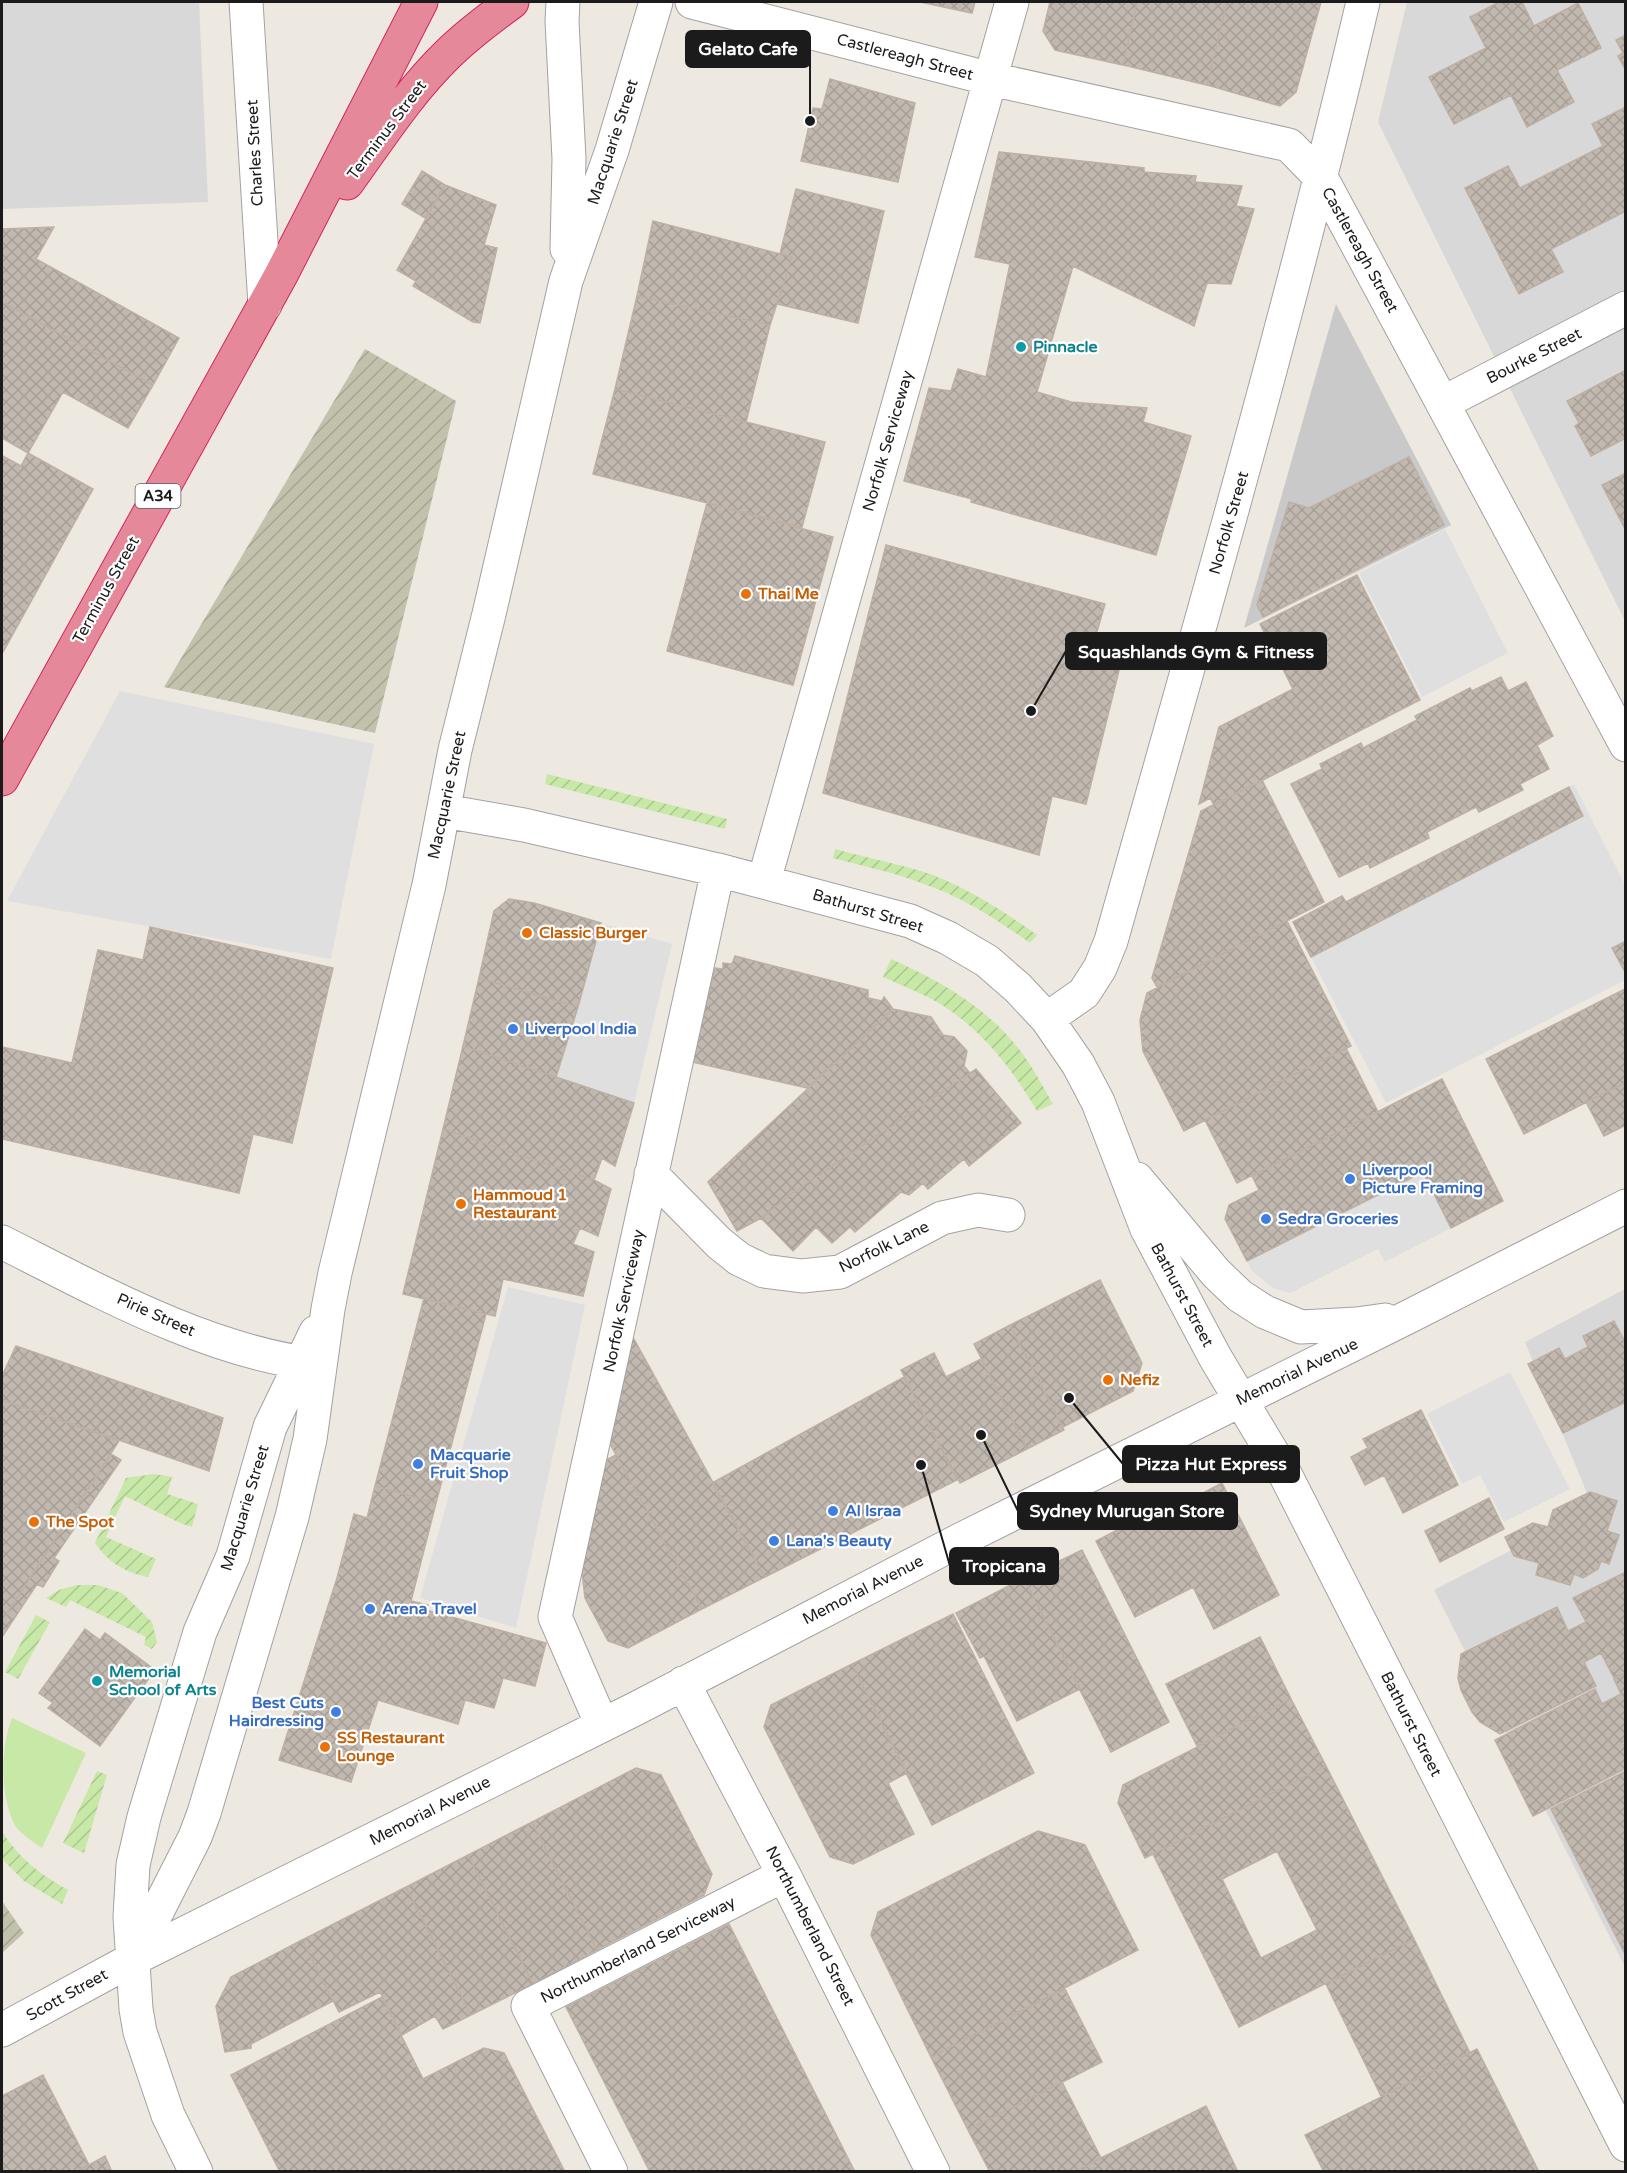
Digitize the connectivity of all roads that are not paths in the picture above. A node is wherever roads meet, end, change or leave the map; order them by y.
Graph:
1 (246, 2) edge
2 (422, 2) edge
3 (512, 2) edge
4 (563, 2) edge
5 (656, 2) edge
6 (692, 2) edge
7 (1012, 2) edge
8 (1363, 2) edge
9 (991, 79) junction
10 (1322, 179) junction
11 (281, 275) junction
12 (566, 281) junction
13 (265, 305) junction
14 (1626, 308) edge
15 (1443, 403) junction
16 (1626, 745) edge
17 (2, 779) edge
18 (444, 811) junction
19 (717, 870) junction
20 (764, 881) junction
21 (1047, 1019) junction
22 (1122, 1162) junction
23 (651, 1174) junction
24 (1626, 1206) edge
25 (1008, 1215) dead end
26 (2, 1242) edge
27 (1410, 1316) junction
28 (310, 1364) junction
29 (1241, 1400) junction
30 (683, 1683) junction
31 (602, 1725) junction
32 (784, 1875) junction
33 (133, 1959) junction
34 (2, 2030) edge
35 (1626, 2145) edge
36 (196, 2172) edge
37 (611, 2172) edge
38 (933, 2172) edge

1 - 13 street, Charles Street
2 - 11 highway, Terminus Street / A34
3 - 11 highway, Terminus Street / A34
4 - 12 street, Macquarie Street
5 - 12 street, Macquarie Street
6 - 9 street, Castlereagh Street
7 - 9 street, Norfolk Serviceway
8 - 10 street, Norfolk Street
9 - 10 street, Castlereagh Street
9 - 20 street, Norfolk Serviceway
10 - 15 street, Castlereagh Street
10 - 21 street, Norfolk Street
11 - 13 highway, Terminus Street / A34
12 - 18 street, Macquarie Street
13 - 17 highway, Terminus Street / A34
14 - 15 street, Bourke Street
15 - 16 street, Castlereagh Street
18 - 19 street, Bathurst Street
18 - 28 street, Macquarie Street
19 - 20 street, Bathurst Street
19 - 23 street, Norfolk Serviceway
20 - 21 street, Bathurst Street
21 - 22 street, Bathurst Street
22 - 27 street
22 - 29 street, Bathurst Street
23 - 25 street, Norfolk Lane
23 - 31 street, Norfolk Serviceway
24 - 27 street, Memorial Avenue
26 - 28 street, Pirie Street
27 - 29 street, Memorial Avenue
28 - 33 street, Macquarie Street
28 - 33 street, Macquarie Street
29 - 30 street, Memorial Avenue
29 - 35 street, Bathurst Street
30 - 31 street, Memorial Avenue
30 - 32 street, Northumberland Street
31 - 33 street, Memorial Avenue
32 - 37 street, Northumberland Serviceway
32 - 38 street, Northumberland Street
33 - 34 street, Scott Street
33 - 36 street, Macquarie Street

